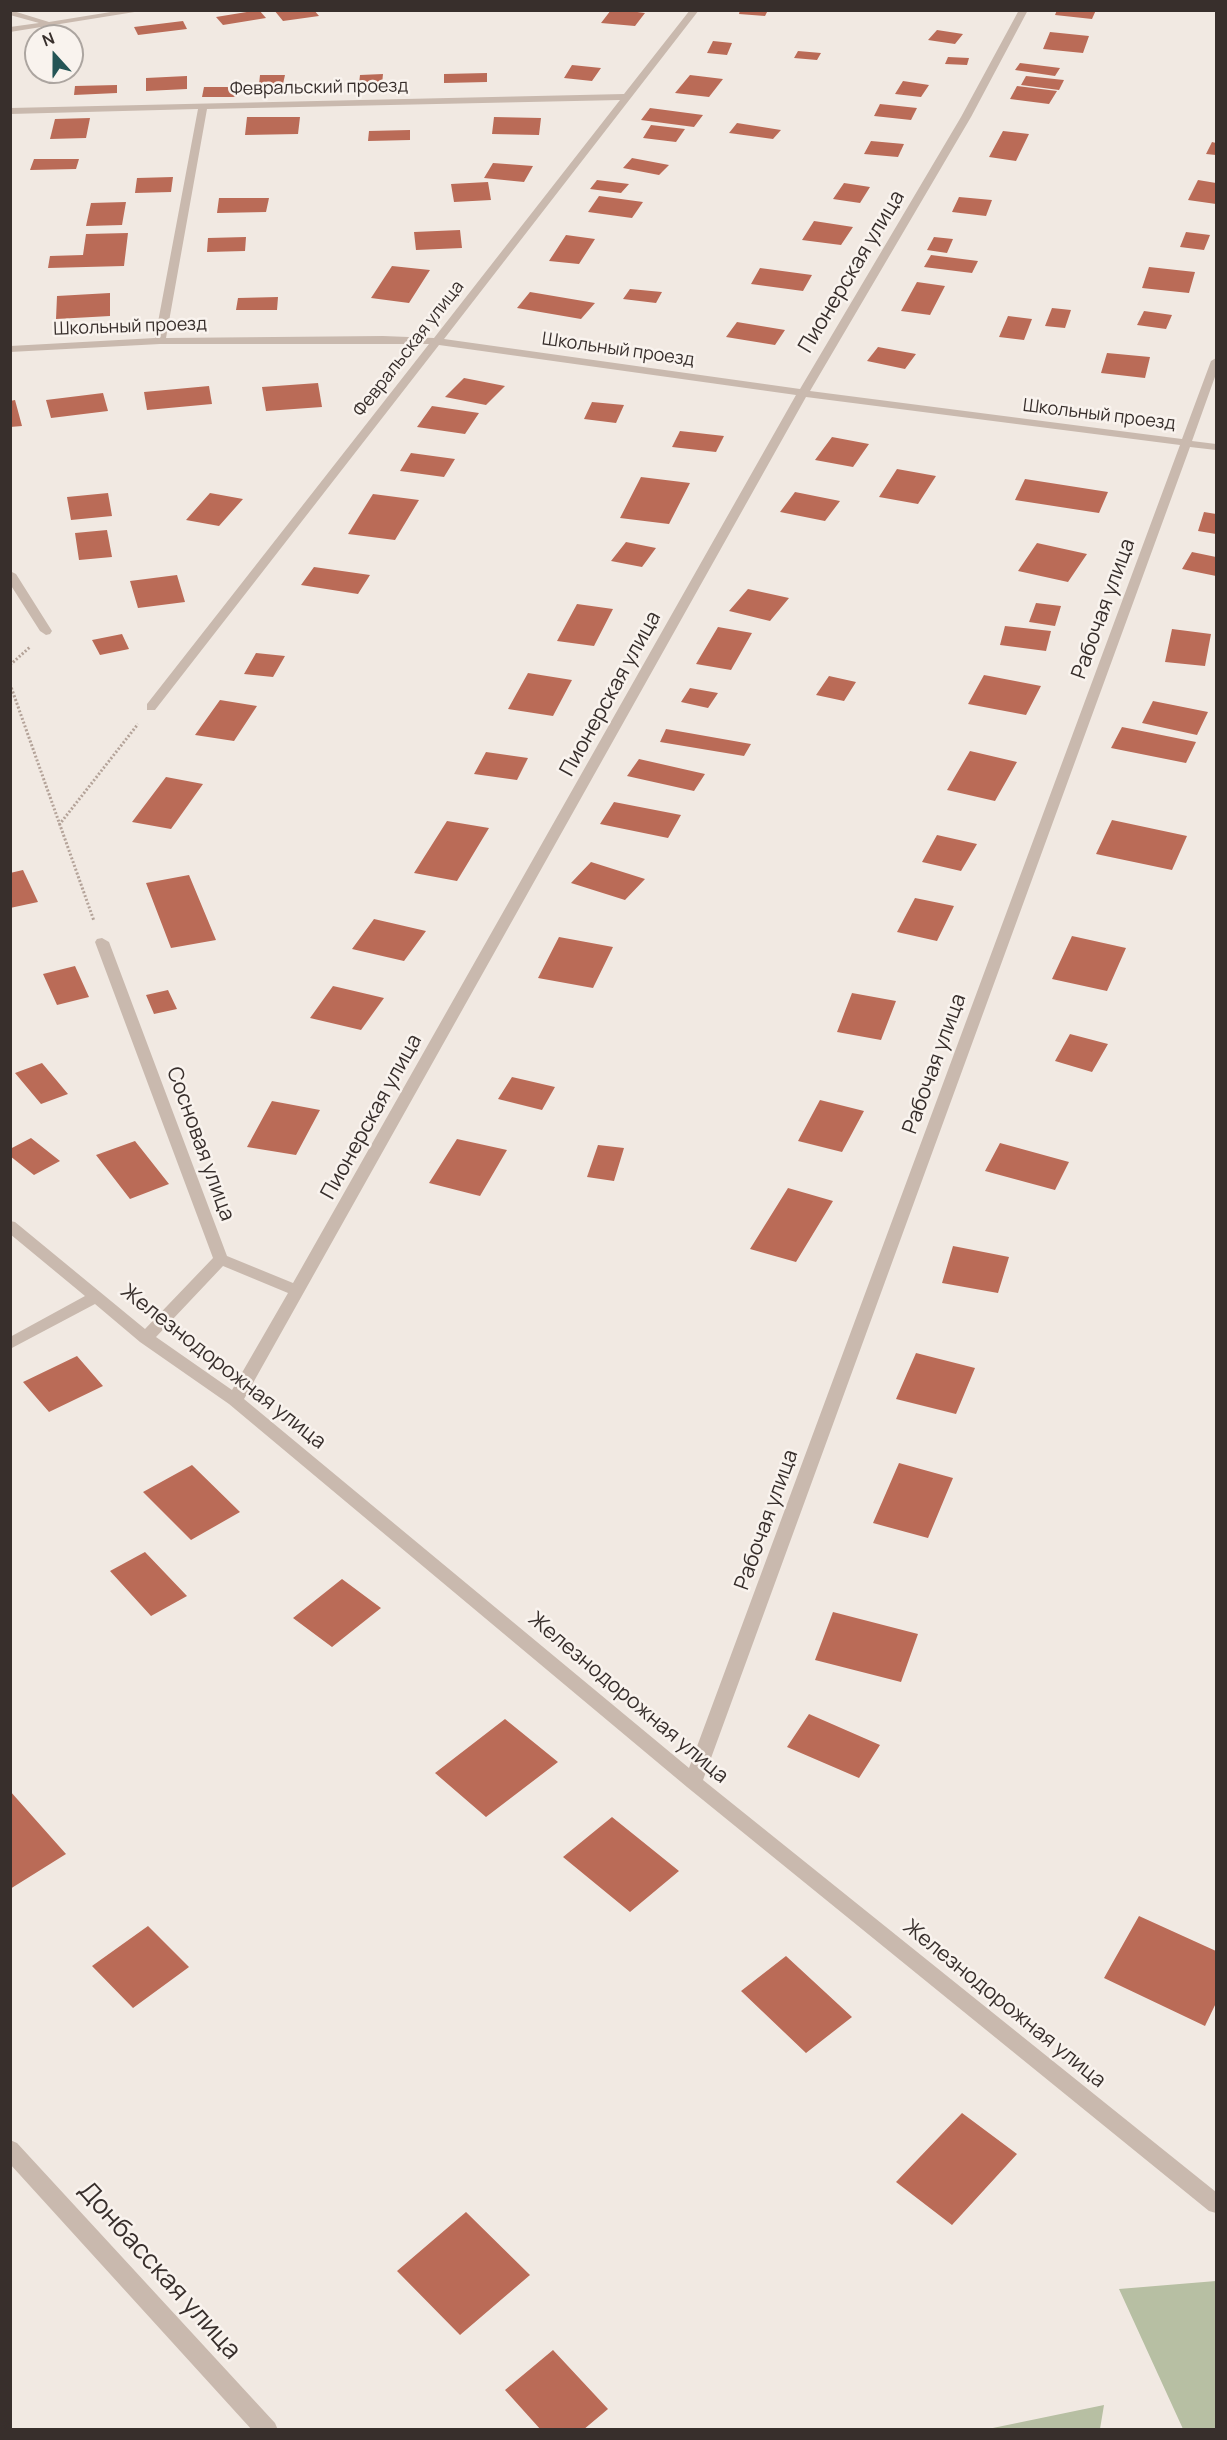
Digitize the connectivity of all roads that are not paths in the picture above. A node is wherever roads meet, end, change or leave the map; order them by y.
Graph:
1 (143, 10) edge
2 (694, 10) edge
3 (1024, 10) edge
4 (10, 12) edge
5 (23, 16) junction
6 (10, 18) edge
7 (54, 24) joint
8 (628, 97) junction
9 (203, 107) junction
10 (10, 111) edge
11 (160, 341) junction
12 (436, 341) junction
13 (10, 349) edge
14 (1216, 361) edge
15 (803, 393) junction
16 (1188, 443) junction
17 (1216, 447) edge
18 (10, 574) edge
19 (46, 631) dead end
20 (151, 707) road end
21 (102, 942) road end
22 (10, 1226) edge
23 (220, 1259) junction
24 (296, 1290) junction
25 (96, 1297) junction
26 (146, 1338) junction
27 (10, 1344) edge
28 (235, 1400) junction
29 (693, 1782) junction
30 (10, 2149) edge
31 (1216, 2204) edge
32 (267, 2430) edge

1 - 7 street
2 - 8 street, Февральская улица
3 - 15 street, Пионерская улица
4 - 5 street
5 - 6 street
5 - 7 street
8 - 9 street, Февральский проезд
8 - 12 street, Февральская улица
9 - 10 street, Февральский проезд
9 - 11 street
11 - 12 street, Школьный проезд
11 - 13 street, Школьный проезд
12 - 15 street, Школьный проезд
12 - 20 street, Февральская улица
14 - 16 street, Рабочая улица
15 - 16 street, Школьный проезд
15 - 24 street, Пионерская улица
16 - 17 street, Школьный проезд
16 - 29 street, Рабочая улица
18 - 19 street
21 - 23 street, Сосновая улица
22 - 25 street, Железнодорожная улица
23 - 24 street
23 - 26 street
24 - 28 street, Пионерская улица
25 - 26 street, Железнодорожная улица
25 - 27 street
26 - 28 street, Железнодорожная улица
28 - 29 street, Железнодорожная улица
29 - 31 street, Железнодорожная улица
30 - 32 street, Донбасская улица

